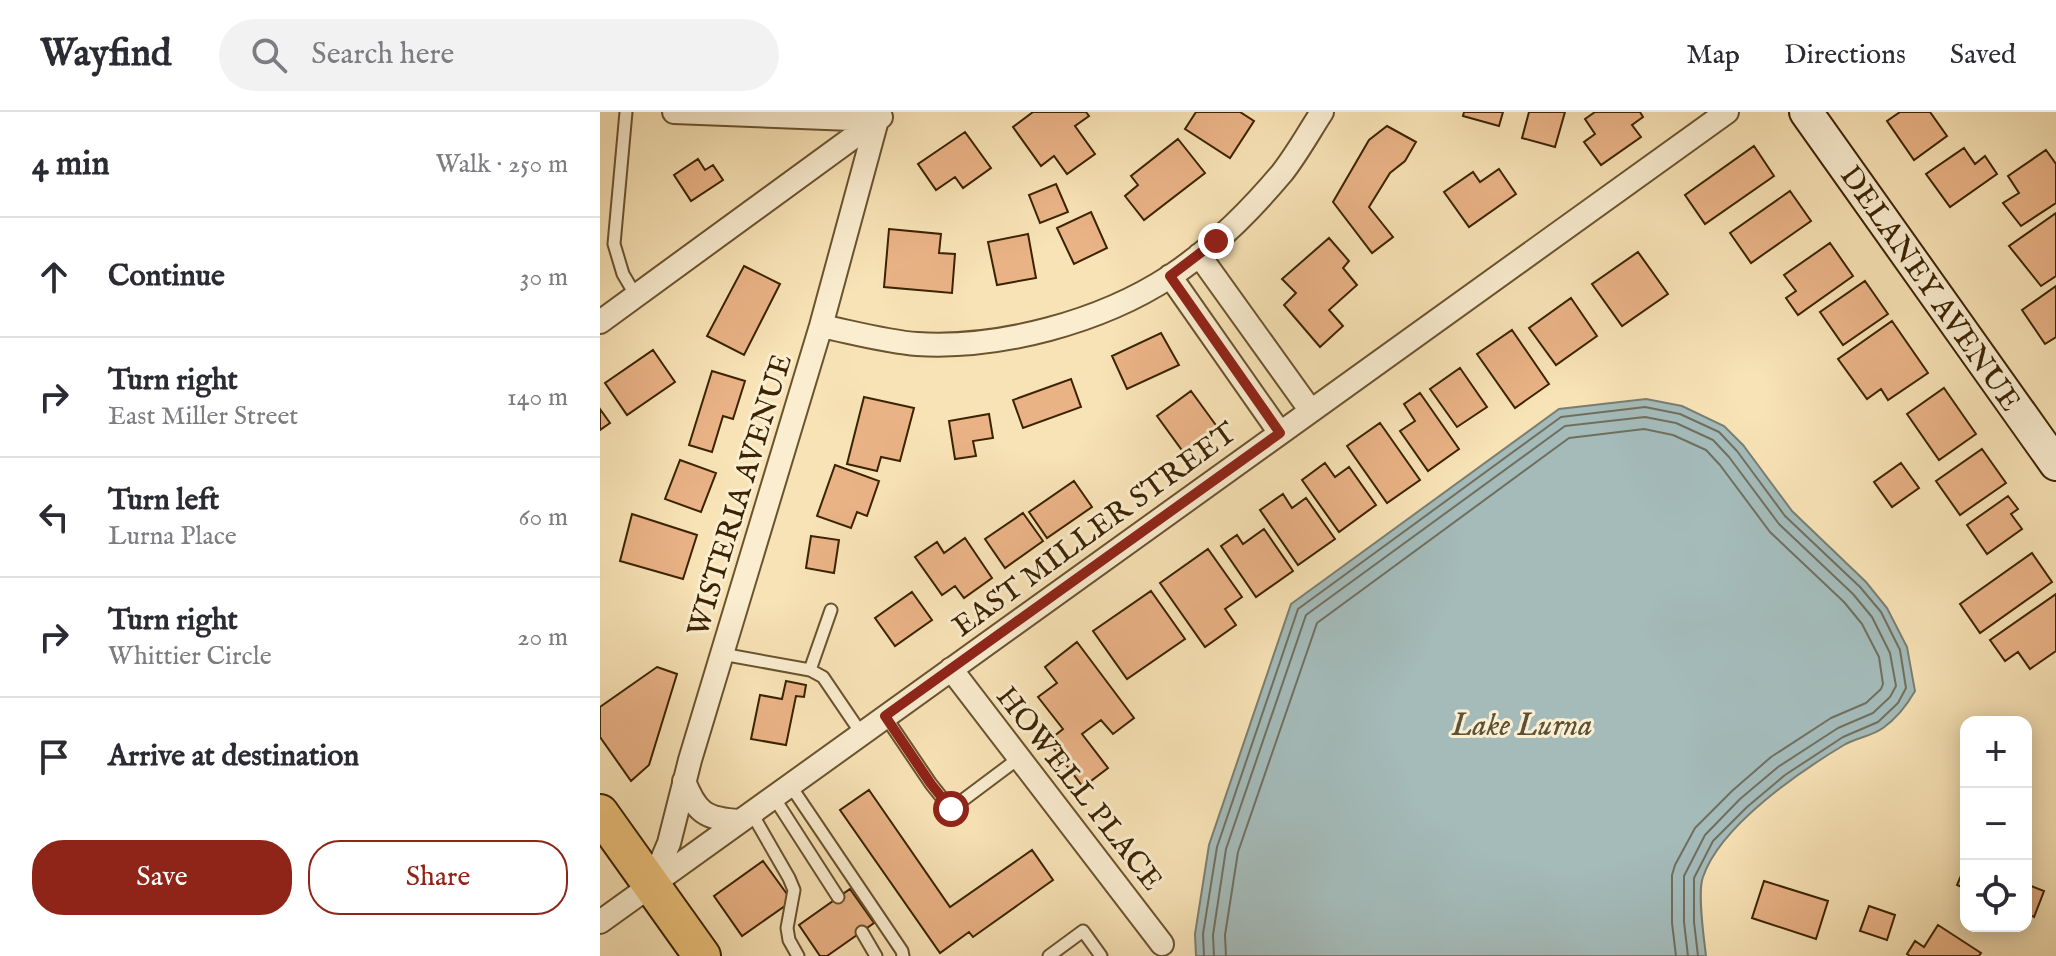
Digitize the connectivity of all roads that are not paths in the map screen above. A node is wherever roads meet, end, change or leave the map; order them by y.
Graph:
1 (626, 112) edge
2 (674, 112) edge
3 (1322, 112) edge
4 (1806, 112) edge
5 (1724, 113) edge
6 (883, 116) edge
7 (1199, 255) junction
8 (1170, 276) junction
9 (636, 296) junction
10 (600, 322) edge
11 (821, 326) junction
12 (1311, 411) junction
13 (1280, 433) junction
14 (2056, 464) edge
15 (831, 610) dead end
16 (722, 654) junction
17 (951, 669) junction
18 (810, 670) junction
19 (885, 716) junction
20 (861, 733) junction
21 (1019, 758) junction
22 (684, 781) junction
23 (781, 790) junction
24 (600, 813) edge
25 (745, 817) junction
26 (651, 885) junction
27 (838, 897) dead end
28 (600, 922) edge
29 (862, 932) dead end
30 (1159, 950) edge
31 (702, 956) edge
32 (798, 956) edge
33 (876, 956) edge
34 (903, 956) edge
35 (1049, 956) edge
36 (1101, 956) edge

1 - 9 lane
2 - 6 street
3 - 7 street
4 - 14 street, DELANEY AVENUE
5 - 12 street, EAST MILLER STREET
6 - 9 street
6 - 11 street, WISTERIA AVENUE
7 - 8 street
7 - 12 street
8 - 11 street
8 - 13 street
9 - 10 street
11 - 16 street, WISTERIA AVENUE
12 - 13 street, EAST MILLER STREET
13 - 17 street, EAST MILLER STREET
15 - 18 lane
16 - 18 lane
16 - 22 street, WISTERIA AVENUE
17 - 19 street, EAST MILLER STREET
17 - 21 street, HOWELL PLACE
18 - 20 lane
19 - 20 street, EAST MILLER STREET
19 - 21 lane
20 - 23 street, EAST MILLER STREET
21 - 30 street, HOWELL PLACE
22 - 25 street
22 - 26 street, WISTERIA AVENUE
23 - 25 street, EAST MILLER STREET
23 - 27 lane
23 - 34 lane
24 - 26 main road
25 - 26 street
25 - 32 lane
26 - 28 street
26 - 31 main road
29 - 33 lane
35 - 36 lane

